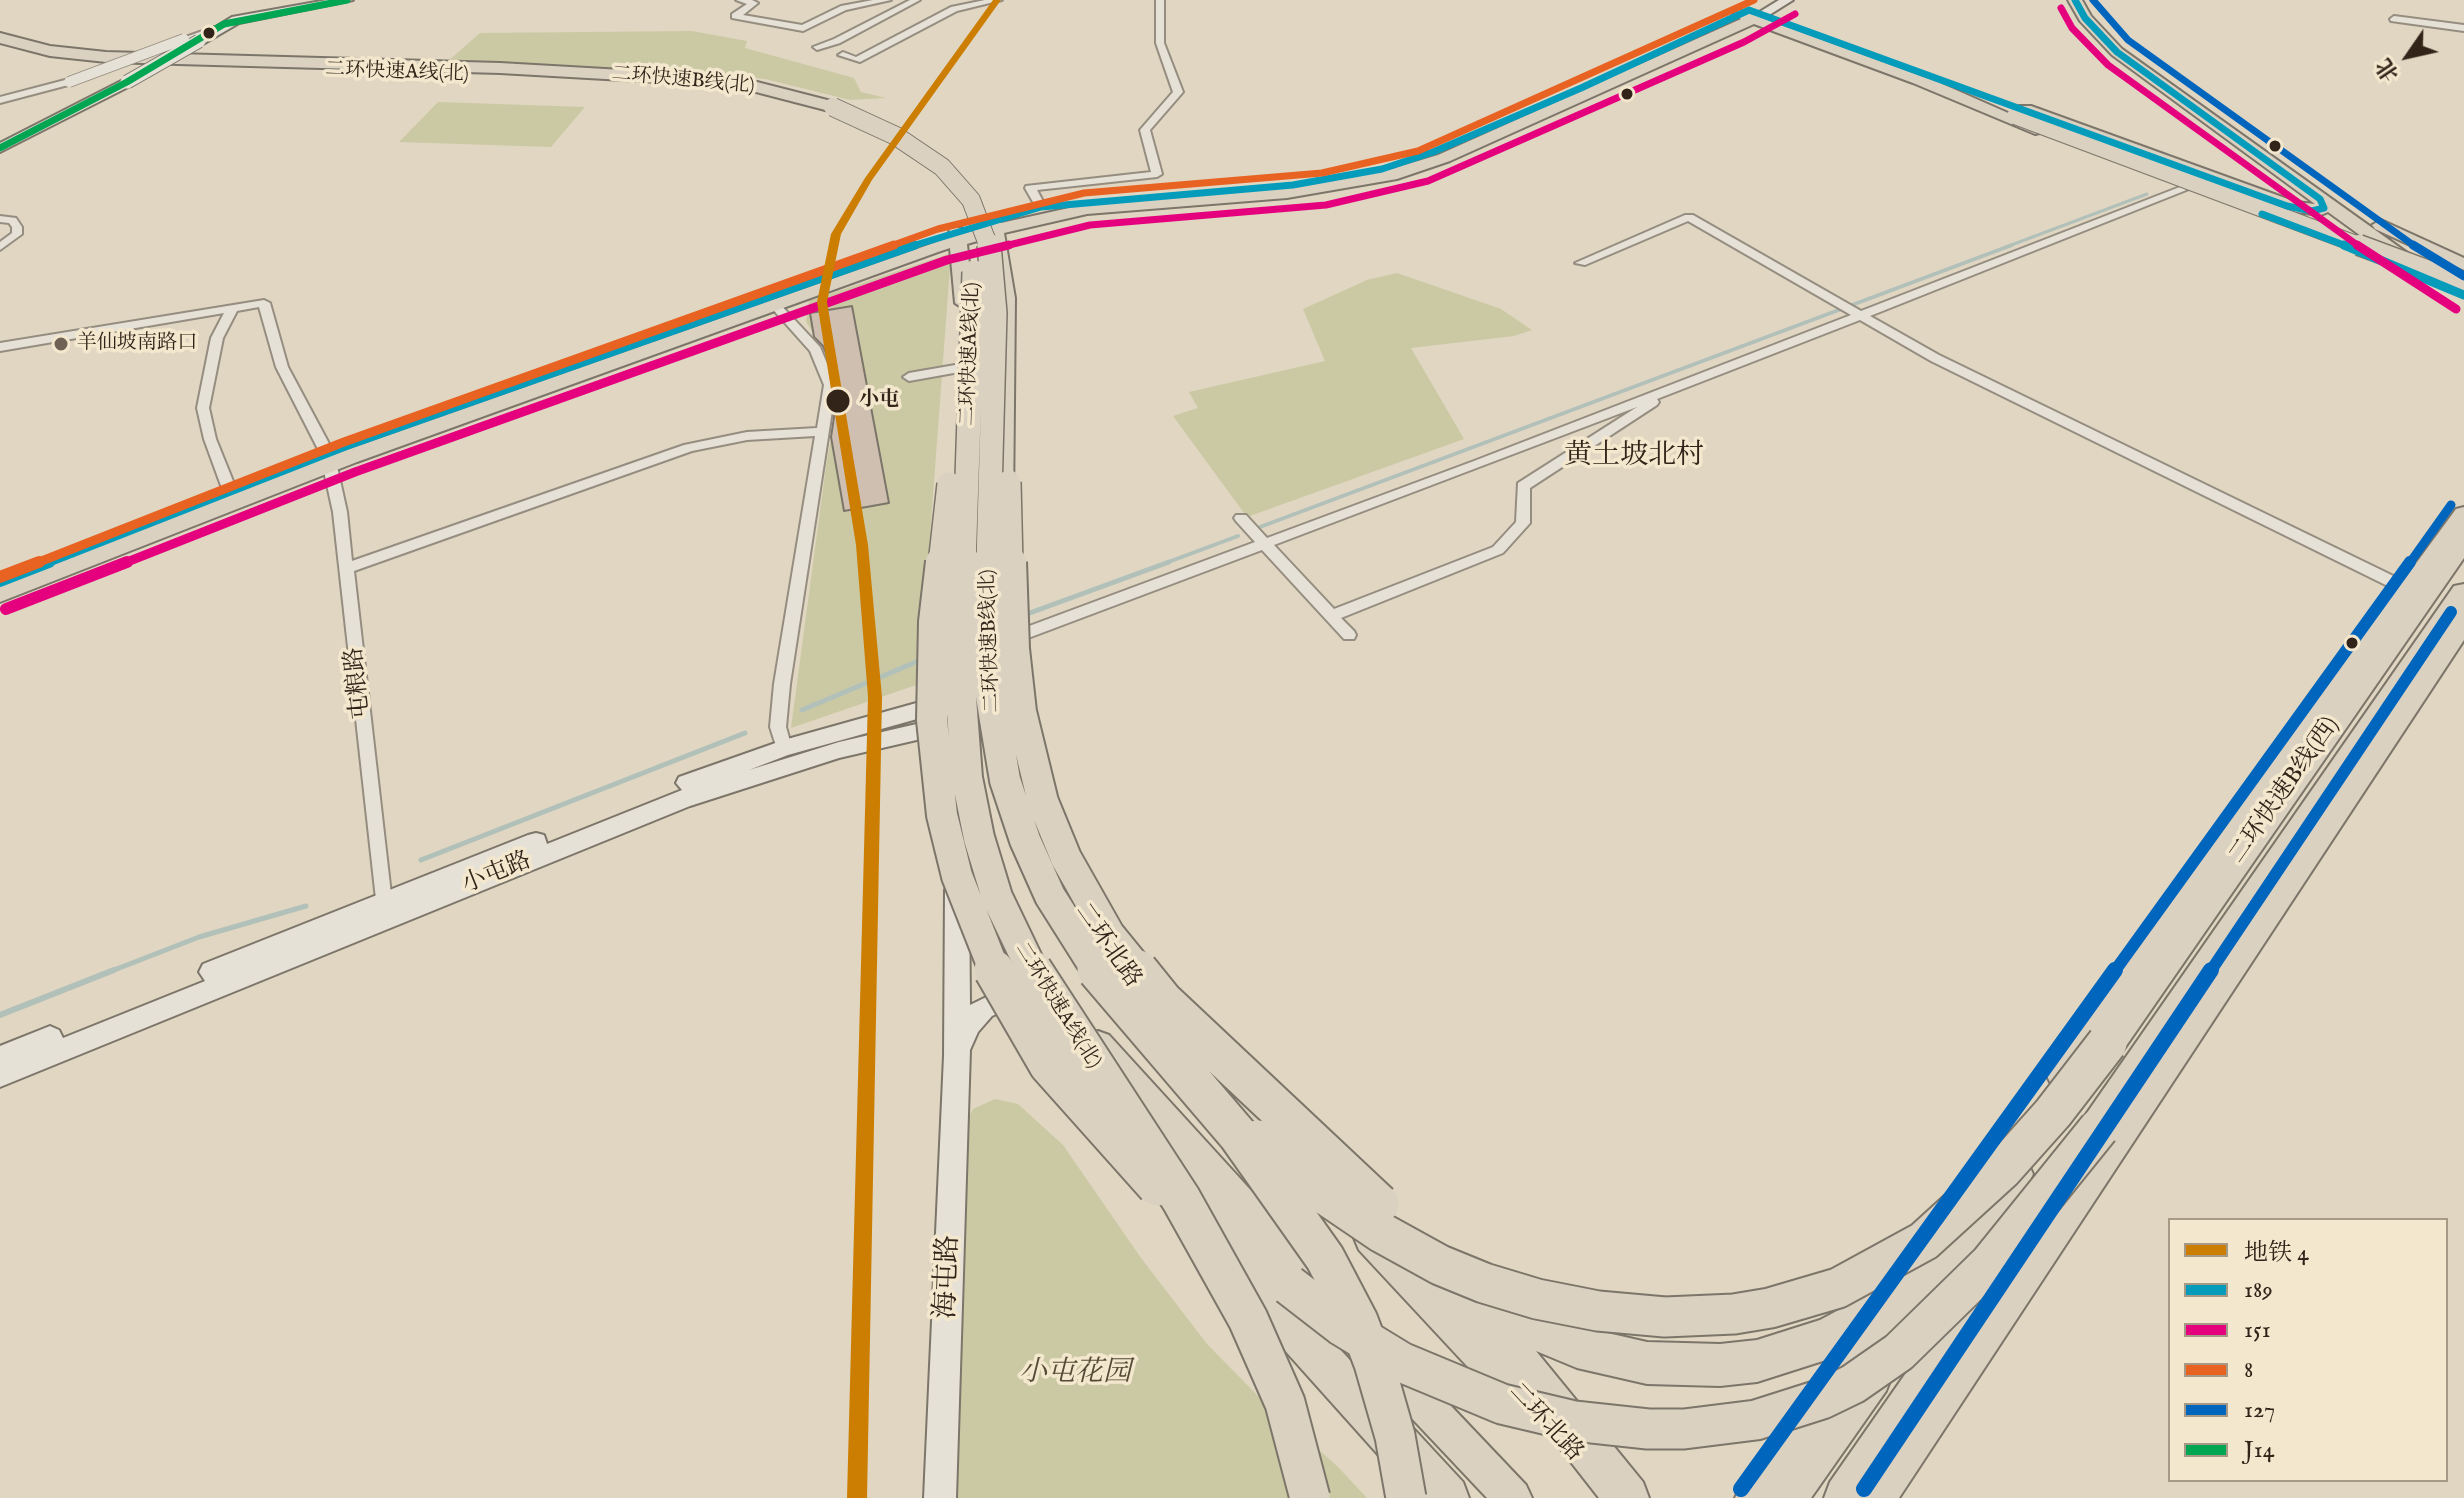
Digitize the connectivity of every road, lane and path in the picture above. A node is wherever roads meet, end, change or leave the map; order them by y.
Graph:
1 (347, 0) edge
2 (740, 0) edge
3 (887, 0) edge
4 (916, 0) edge
5 (998, 0) edge
6 (1160, 0) edge
7 (1771, 0) edge
8 (1787, 0) edge
9 (2075, 0) edge
10 (2086, 0) edge
11 (1748, 9) edge
12 (2394, 19) dead end
13 (2464, 28) edge
14 (214, 30) junction
15 (0, 38) edge
16 (817, 47) dead end
17 (0, 49) edge
18 (843, 55) dead end
19 (1922, 79) junction
20 (0, 100) edge
21 (827, 111) junction
22 (0, 148) edge
23 (2189, 187) junction
24 (2267, 198) junction
25 (2320, 199) junction
26 (1041, 207) junction
27 (2253, 211) junction
28 (0, 219) edge
29 (994, 226) junction
30 (957, 236) junction
31 (0, 247) edge
32 (1581, 263) dead end
33 (2464, 265) edge
34 (985, 285) junction
35 (2462, 287) edge
36 (774, 304) junction
37 (232, 309) junction
38 (1852, 310) junction
39 (0, 347) edge
40 (961, 368) junction
41 (909, 377) dead end
42 (1670, 390) dead end
43 (1576, 425) junction
44 (823, 432) junction
45 (1598, 438) junction
46 (328, 458) junction
47 (230, 491) junction
48 (2464, 516) edge
49 (1241, 518) dead end
50 (2464, 539) edge
51 (1264, 545) junction
52 (346, 568) junction
53 (0, 581) edge
54 (2418, 591) junction
55 (2464, 593) edge
56 (0, 594) edge
57 (1331, 616) junction
58 (2464, 621) edge
59 (1349, 635) dead end
60 (1001, 642) junction
61 (1006, 700) junction
62 (951, 718) junction
63 (784, 748) junction
64 (383, 903) junction
65 (1063, 1001) junction
66 (1156, 1041) junction
67 (2107, 1043) junction
68 (957, 1056) junction
69 (0, 1058) edge
70 (0, 1075) edge
71 (1102, 1079) junction
72 (2099, 1128) junction
73 (1920, 1267) junction
74 (1445, 1273) junction
75 (1914, 1442) junction
76 (940, 1498) edge
77 (1310, 1498) edge
78 (1406, 1498) edge
79 (1447, 1498) edge
80 (1513, 1498) edge
81 (1614, 1498) edge
82 (1627, 1498) edge
83 (1754, 1498) edge
84 (1784, 1498) edge
85 (1846, 1498) edge
86 (1877, 1498) edge
87 (1892, 1498) edge

1 - 14 street
2 - 3 street
4 - 16 street
5 - 18 street
6 - 26 street
7 - 11 street
8 - 11 street
9 - 25 main road
10 - 33 main road
11 - 19 main road
11 - 26 main road
11 - 29 main road
12 - 13 street
14 - 20 street, bridge
14 - 22 street, bridge
15 - 21 highway, 二环快速B线(北)
17 - 21 highway, 二环快速A线(北)
19 - 23 main road
19 - 24 main road
19 - 35 main road, bridge
21 - 34 highway, 二环快速A线(北)
23 - 27 main road
23 - 38 street
24 - 25 main road
24 - 27 main road
25 - 35 main road
26 - 29 main road
27 - 35 main road
28 - 31 street
29 - 30 main road
29 - 60 main road, 二环北路
30 - 36 main road
30 - 40 main road
30 - 46 main road
32 - 38 street
34 - 66 highway, 二环快速B线(北), bridge
34 - 71 highway, 二环快速A线(北), bridge
34 - 74 highway, bridge
34 - 79 highway, bridge
36 - 44 street
36 - 46 main road
37 - 39 street, 屯粮路
37 - 46 street, 屯粮路
37 - 47 street
38 - 43 street
38 - 54 street
40 - 41 street
40 - 62 main road
42 - 45 street
43 - 45 street
43 - 51 street
44 - 52 street
44 - 63 street
45 - 57 street
46 - 47 main road
46 - 52 street, 屯粮路
46 - 56 main road
47 - 53 main road
48 - 54 main road
49 - 51 street
50 - 54 highway, 二环快速B线(西)
51 - 57 street
51 - 60 street
52 - 64 street, 屯粮路
54 - 67 highway, 二环快速B线(西)
54 - 73 main road
55 - 72 highway
57 - 59 street
58 - 75 main road
60 - 61 main road, 二环北路
61 - 62 street, 小屯路
61 - 81 main road, 二环北路
62 - 63 street, 小屯路
62 - 65 main road
62 - 68 street, 海屯路
62 - 70 street, 小屯路
63 - 64 street, 小屯路
64 - 69 street, 小屯路
65 - 68 street
65 - 80 main road
66 - 67 highway, bridge
66 - 78 highway, bridge
67 - 84 highway, bridge
68 - 76 street, 海屯路
71 - 72 highway, bridge
71 - 77 highway, bridge
72 - 85 highway, bridge
73 - 74 highway
73 - 83 main road
74 - 82 highway
75 - 86 main road
75 - 87 street

